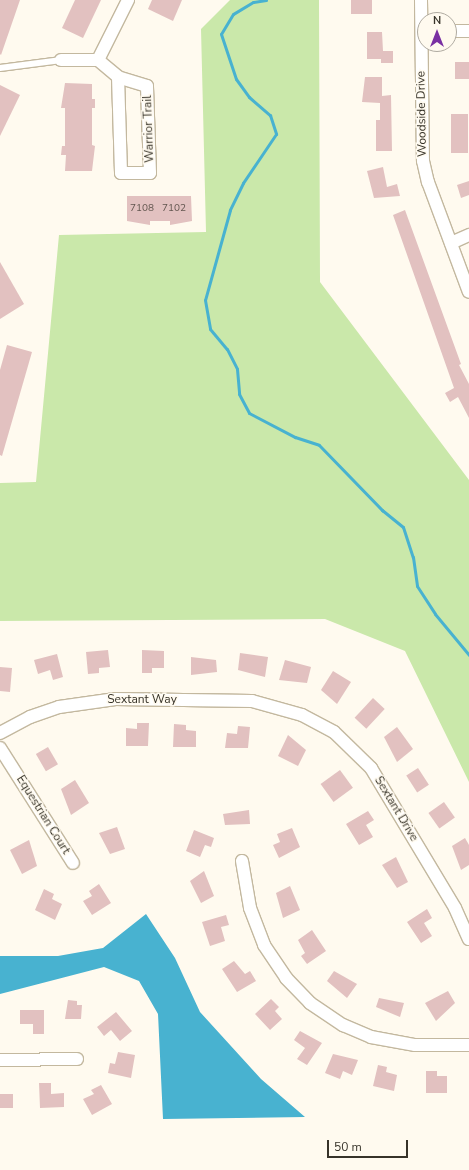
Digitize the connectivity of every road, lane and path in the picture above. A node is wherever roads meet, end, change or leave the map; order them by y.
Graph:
1 (128, 0) edge
2 (422, 0) edge
3 (422, 12) edge
4 (457, 31) edge
5 (469, 31) edge
6 (423, 52) edge
7 (98, 60) junction
8 (58, 61) joint
9 (0, 68) edge
10 (118, 77) junction
11 (469, 235) edge
12 (450, 243) junction
13 (469, 292) edge
14 (290, 710) joint
15 (0, 733) edge
16 (0, 748) edge
17 (242, 861) dead end
18 (73, 863) dead end
19 (469, 939) edge
20 (469, 1045) edge
21 (77, 1059) dead end
22 (0, 1060) edge

1 - 7 street
2 - 3 street, Woodside Drive
4 - 5 street
6 - 12 street, Woodside Drive
7 - 8 street
7 - 10 street, Warrior Trail
8 - 9 lane
10 - 10 street, Warrior Trail
11 - 12 street
12 - 13 street, Woodside Drive
14 - 15 street, Sextant Way
14 - 19 street, Sextant Drive
16 - 18 street, Equestrian Court
17 - 20 street
21 - 22 street

